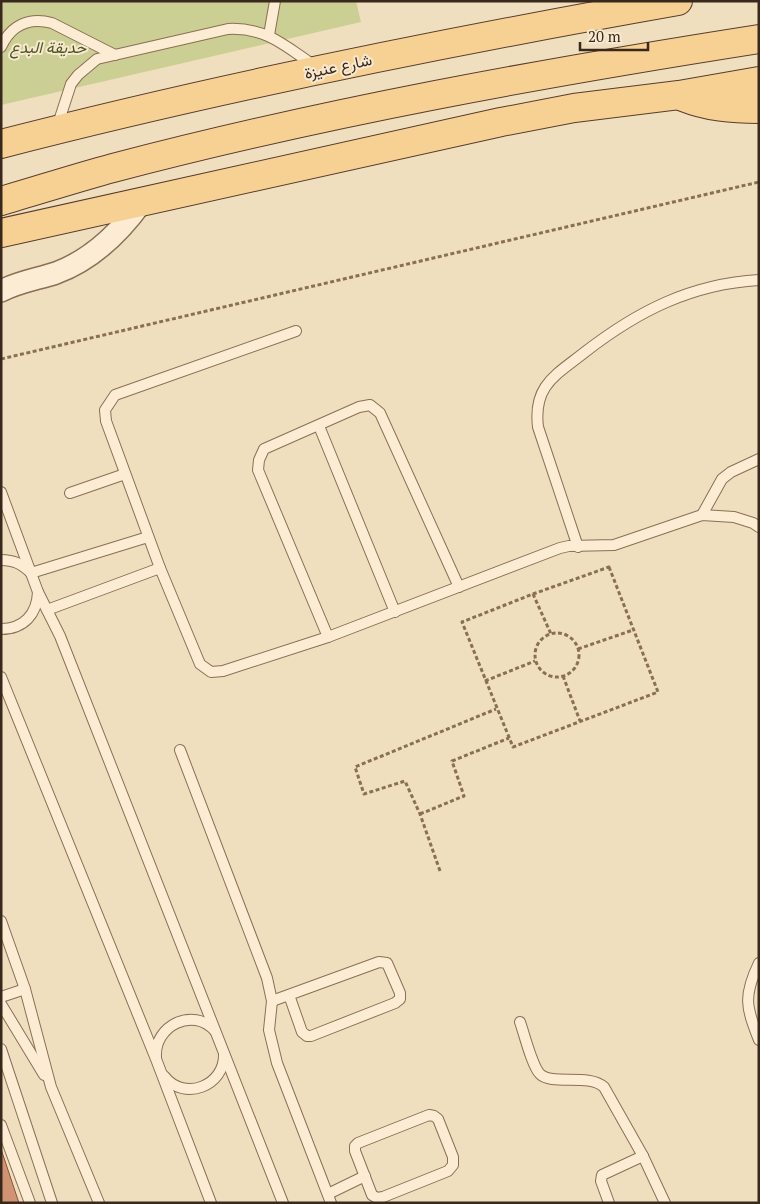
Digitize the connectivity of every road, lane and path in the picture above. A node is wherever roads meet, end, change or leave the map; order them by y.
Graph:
1 (275, 1) edge
2 (678, 1) edge
3 (608, 7) edge
4 (269, 35) junction
5 (759, 39) edge
6 (1, 47) edge
7 (114, 55) junction
8 (320, 69) junction
9 (759, 81) edge
10 (679, 95) junction
11 (759, 109) edge
12 (57, 130) junction
13 (1, 144) edge
14 (759, 182) edge
15 (1, 201) edge
16 (141, 202) junction
17 (1, 233) edge
18 (759, 280) edge
19 (1, 291) edge
20 (296, 330) dead end
21 (1, 359) edge
22 (318, 426) junction
23 (759, 459) edge
24 (125, 474) junction
25 (1, 492) edge
26 (70, 493) dead end
27 (702, 515) junction
28 (757, 523) edge
29 (148, 537) junction
30 (578, 547) junction
31 (1, 560) edge
32 (160, 568) junction
33 (31, 573) junction
34 (459, 587) junction
35 (38, 592) junction
36 (533, 594) junction
37 (47, 610) junction
38 (395, 612) junction
39 (1, 629) edge
40 (633, 630) junction
41 (551, 634) junction
42 (328, 637) junction
43 (578, 649) junction
44 (536, 661) junction
45 (563, 676) junction
46 (1, 677) edge
47 (484, 681) junction
48 (496, 709) junction
49 (580, 721) junction
50 (509, 738) junction
51 (180, 750) dead end
52 (420, 814) junction
53 (440, 871) dead end
54 (1, 921) edge
55 (759, 963) edge
56 (25, 989) junction
57 (289, 995) junction
58 (1, 997) edge
59 (272, 1001) junction
60 (1, 1004) edge
61 (520, 1022) dead end
62 (217, 1034) junction
63 (759, 1040) edge
64 (1, 1050) edge
65 (224, 1051) junction
66 (156, 1059) junction
67 (162, 1074) junction
68 (51, 1087) junction
69 (1, 1125) edge
70 (643, 1156) junction
71 (365, 1176) junction
72 (330, 1198) edge
73 (30, 1203) edge
74 (52, 1203) edge
75 (98, 1203) edge
76 (211, 1203) edge
77 (283, 1203) edge
78 (609, 1203) edge
79 (665, 1203) edge

1 - 4 lane
2 - 3 main road, شارع عنيزة
3 - 8 main road, شارع عنيزة
4 - 7 lane
4 - 8 lane
5 - 15 main road
6 - 7 lane
7 - 12 lane
8 - 12 main road, شارع عنيزة
9 - 10 main road
10 - 11 main road
10 - 16 main road
12 - 13 main road, شارع عنيزة
14 - 21 path
16 - 17 main road
16 - 19 street
18 - 30 lane
20 - 24 lane
22 - 34 lane
22 - 38 lane
22 - 42 lane
23 - 27 lane
24 - 26 lane
24 - 29 lane
25 - 33 lane
27 - 28 lane
27 - 30 lane
29 - 32 lane
29 - 33 lane
30 - 34 lane
31 - 33 lane
32 - 37 lane
32 - 42 lane
33 - 35 lane
34 - 38 lane
35 - 37 lane
35 - 39 lane
36 - 40 path
36 - 41 path
36 - 47 path
37 - 62 lane
38 - 42 lane
40 - 43 path
40 - 49 path
41 - 43 path
41 - 44 path
43 - 45 path
44 - 45 path
44 - 47 path
45 - 49 path
46 - 66 lane
47 - 48 path
48 - 50 path
48 - 52 path
49 - 50 path
50 - 52 path
51 - 59 lane
52 - 53 path
54 - 56 lane
55 - 63 lane
56 - 58 lane
56 - 68 lane
57 - 57 lane
57 - 59 lane
59 - 72 lane
60 - 68 lane
61 - 70 lane
62 - 65 lane
62 - 66 lane
64 - 74 lane
65 - 67 lane
65 - 77 lane
66 - 67 lane
67 - 76 lane
68 - 75 lane
69 - 73 lane
70 - 78 lane
70 - 79 lane
71 - 71 lane
71 - 72 lane

